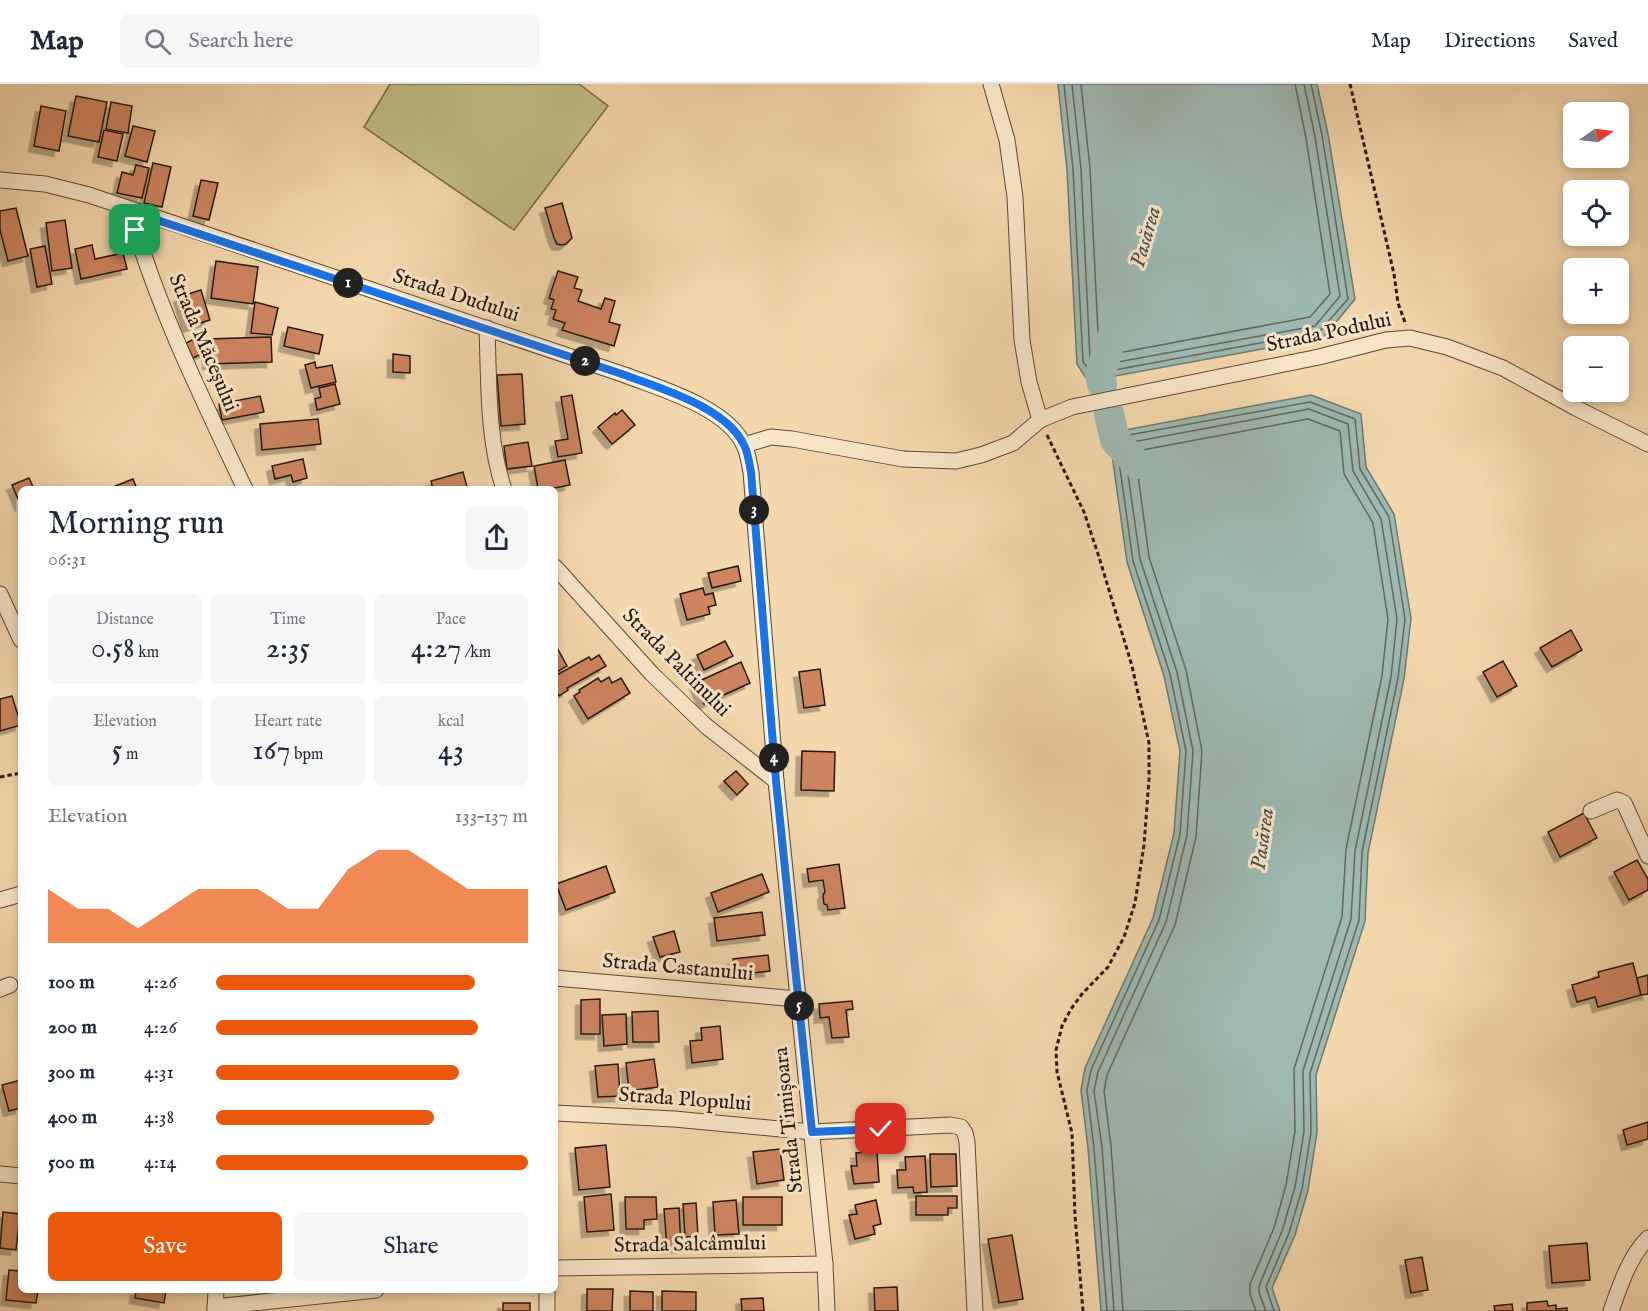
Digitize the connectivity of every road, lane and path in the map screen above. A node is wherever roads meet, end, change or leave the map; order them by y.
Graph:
1 (990, 84) edge
2 (1350, 84) edge
3 (0, 180) edge
4 (130, 211) junction
5 (487, 328) junction
6 (1410, 338) junction
7 (1040, 420) junction
8 (1648, 444) edge
9 (744, 445) junction
10 (244, 486) edge
11 (503, 486) edge
12 (558, 570) edge
13 (0, 594) edge
14 (18, 633) edge
15 (18, 774) edge
16 (0, 777) edge
17 (776, 781) junction
18 (1591, 811) dead end
19 (1648, 855) edge
20 (18, 895) edge
21 (0, 900) edge
22 (558, 978) edge
23 (798, 999) junction
24 (558, 1113) edge
25 (812, 1132) junction
26 (0, 1174) edge
27 (18, 1176) edge
28 (1648, 1238) edge
29 (825, 1264) junction
30 (558, 1268) edge
31 (216, 1293) edge
32 (351, 1293) edge
33 (547, 1293) edge
34 (215, 1309) edge
35 (547, 1311) edge
36 (828, 1311) edge
37 (975, 1311) edge
38 (1083, 1311) edge
39 (1611, 1311) edge

1 - 7 street
2 - 6 path
3 - 4 street, Strada Dudului
4 - 5 street, Strada Dudului
4 - 10 street, Strada Măceșului
5 - 9 street, Strada Dudului
5 - 11 street
6 - 7 street, Strada Podului
6 - 8 street, Strada Podului
7 - 9 street
7 - 38 path
9 - 17 street, Strada Dudului
12 - 17 street, Strada Paltinului
13 - 14 street
15 - 16 path
17 - 23 street, Strada Timișoara
18 - 19 street
20 - 21 street
22 - 23 street, Strada Castanului
23 - 25 street, Strada Timișoara
24 - 25 street, Strada Plopului
25 - 29 street, Strada Timișoara
25 - 37 street, Strada Plopului
26 - 27 street
28 - 39 street
29 - 30 street, Strada Salcâmului
29 - 36 street, Strada Timișoara
31 - 34 street
32 - 34 street
33 - 35 street

